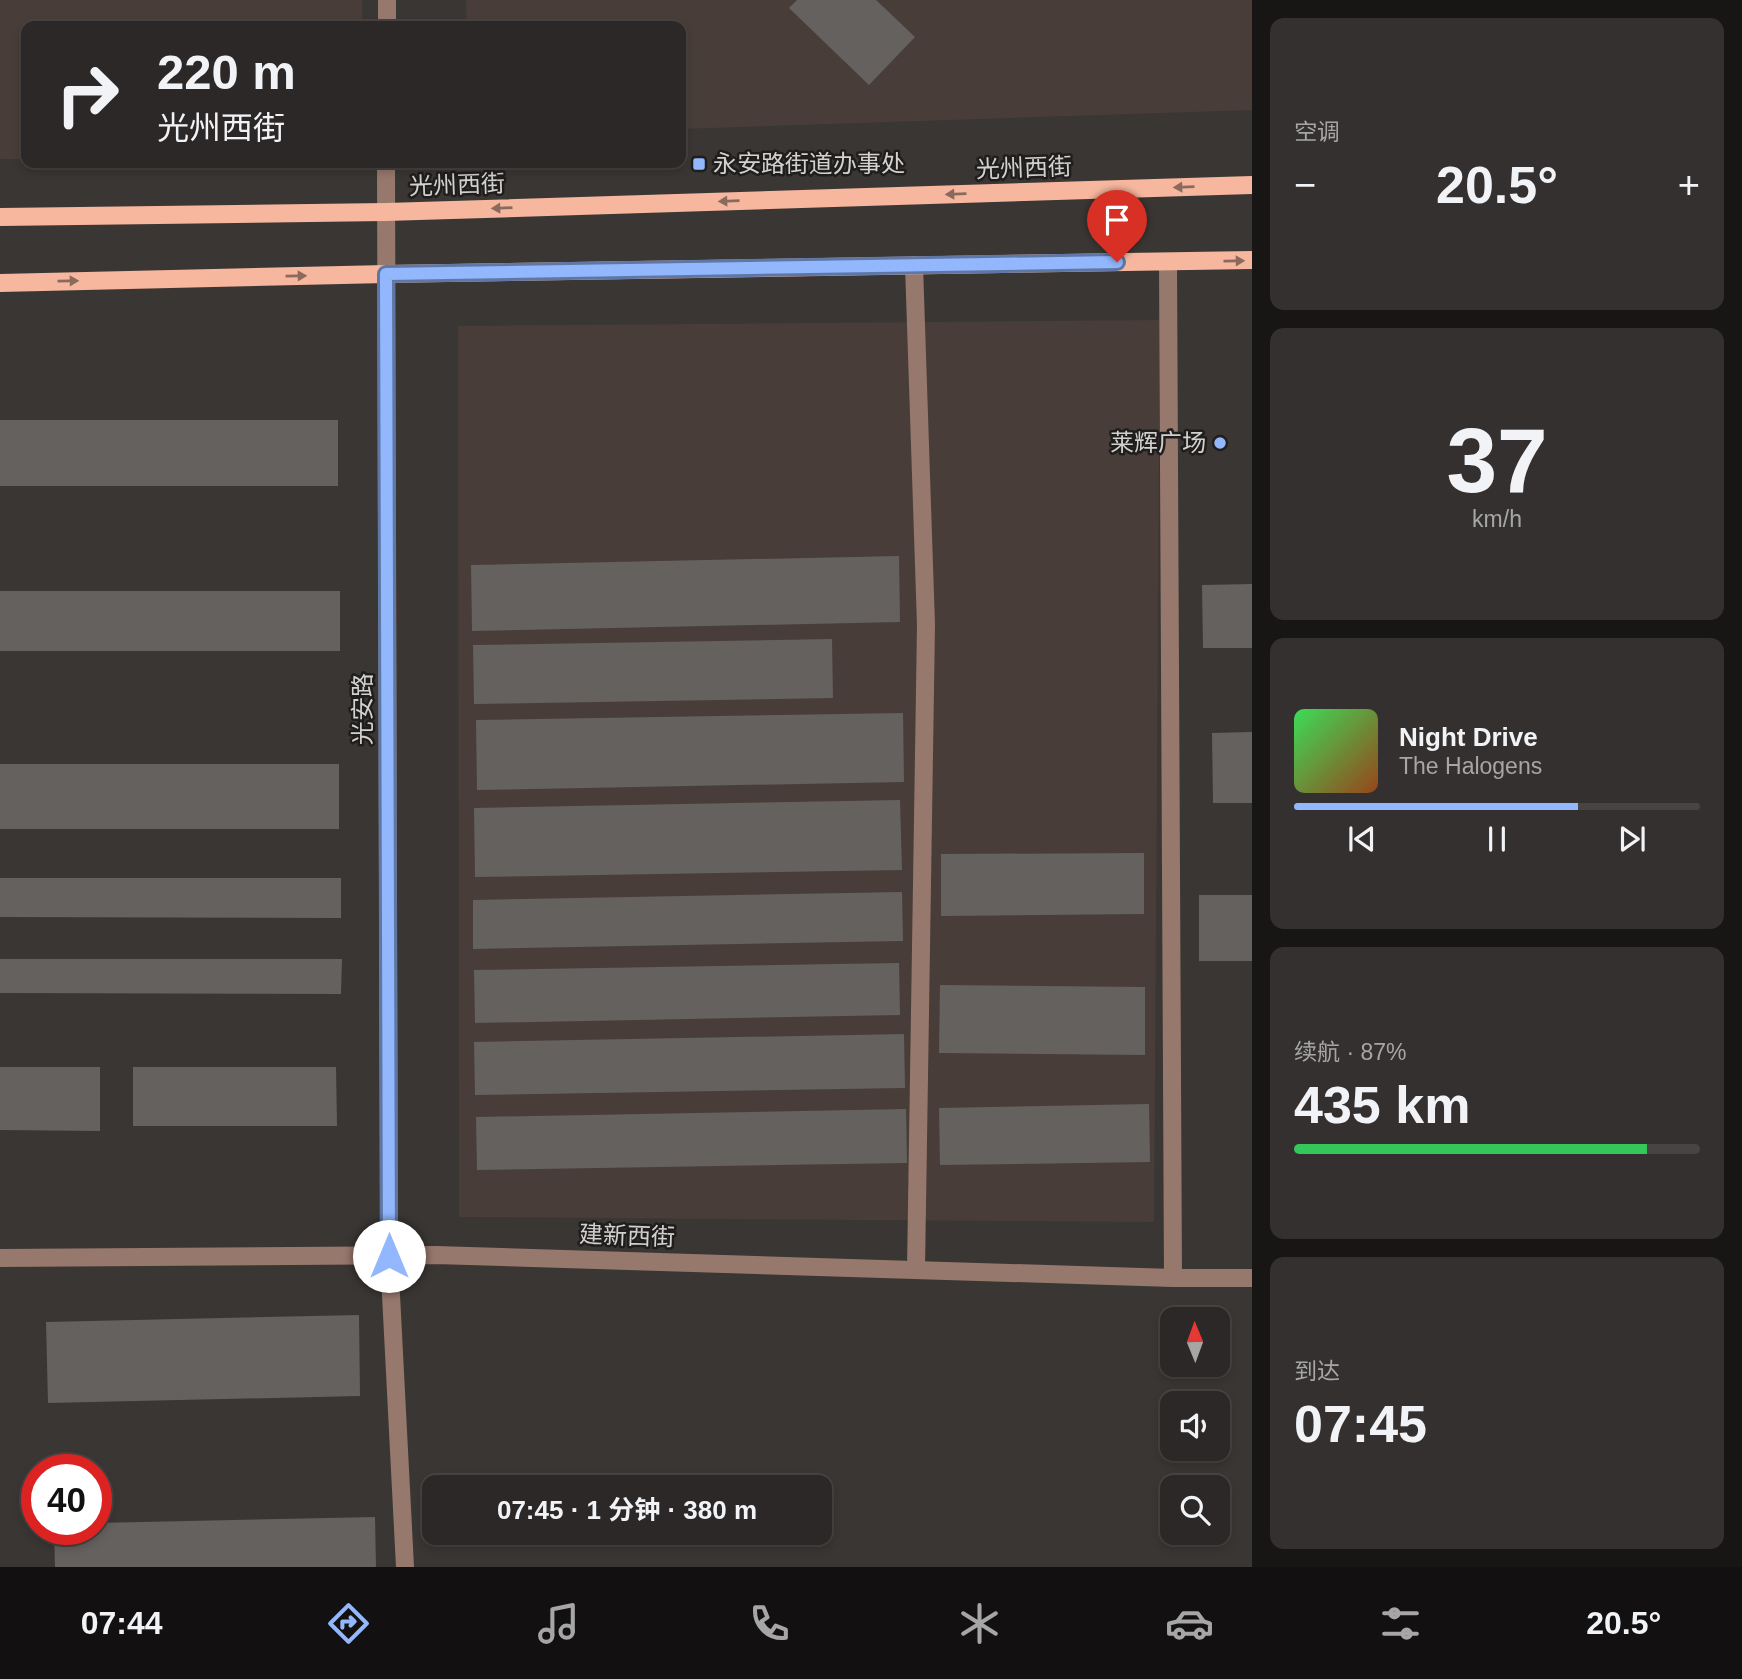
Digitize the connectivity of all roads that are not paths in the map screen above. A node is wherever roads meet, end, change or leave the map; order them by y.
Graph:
1 (387, 0) edge
2 (387, 21) edge
3 (386, 168) edge
4 (1252, 185) edge
5 (386, 212) junction
6 (0, 217) edge
7 (1252, 260) edge
8 (1168, 262) junction
9 (914, 265) junction
10 (386, 274) junction
11 (0, 283) edge
12 (389, 1256) junction
13 (0, 1258) edge
14 (916, 1270) junction
15 (1172, 1278) junction
16 (1252, 1278) edge
17 (405, 1567) edge

1 - 2 street
3 - 5 street, 光安路
4 -> 5 main road, 光州西街
5 - 6 main road, 光州西街
5 - 10 street, 光安路
8 -> 7 main road
8 - 9 main road
8 - 15 street
9 - 10 main road
9 - 14 street
11 -> 10 main road
10 - 12 street, 光安路
12 - 13 street, 建新西街
12 - 14 street, 建新西街
12 - 17 street, 光安路
14 - 15 street, 建新西街
15 - 16 street, 建新西街

